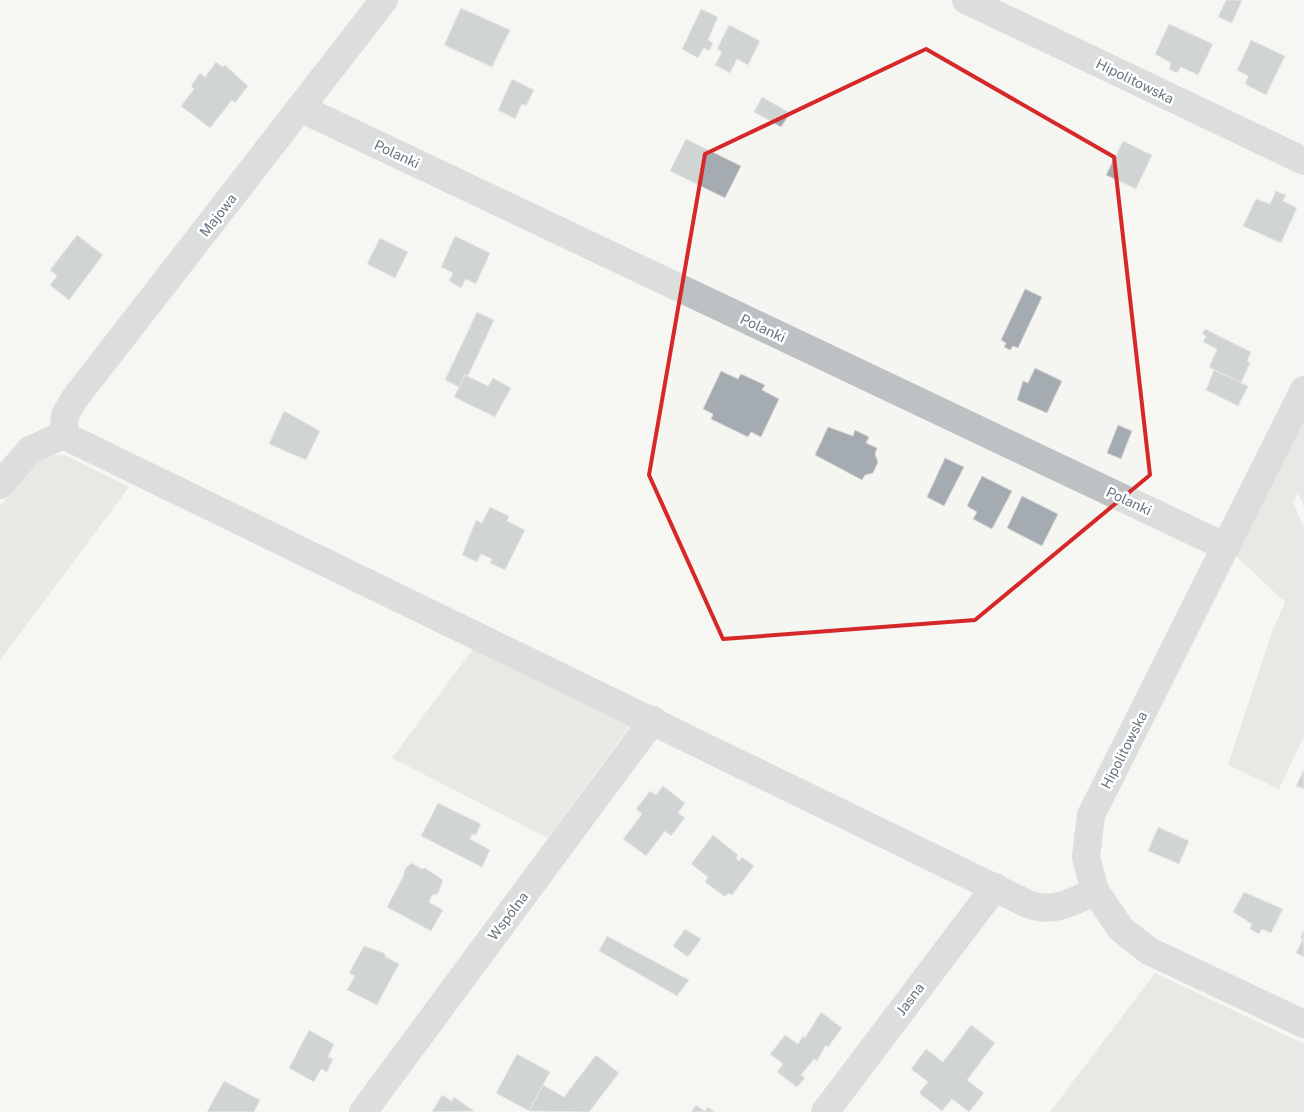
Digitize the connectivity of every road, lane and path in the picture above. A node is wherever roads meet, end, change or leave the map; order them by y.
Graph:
1 (384, 0) edge
2 (966, 0) edge
3 (300, 108) junction
4 (1304, 161) edge
5 (1304, 390) edge
6 (63, 434) junction
7 (0, 485) edge
8 (1226, 547) junction
9 (653, 720) junction
10 (995, 887) junction
11 (1095, 890) junction
12 (1304, 1024) edge
13 (363, 1112) edge
14 (826, 1112) edge

1 - 3 street, Majowa
2 - 4 street, Hipolitowska
3 - 6 street, Majowa
3 - 8 street, Polanki
5 - 8 street, Hipolitowska
6 - 7 street
6 - 9 street
8 - 11 street, Hipolitowska
9 - 10 street
9 - 13 street, Wspólna
10 - 11 street
10 - 14 street, Jasna
11 - 12 street, Hipolitowska

